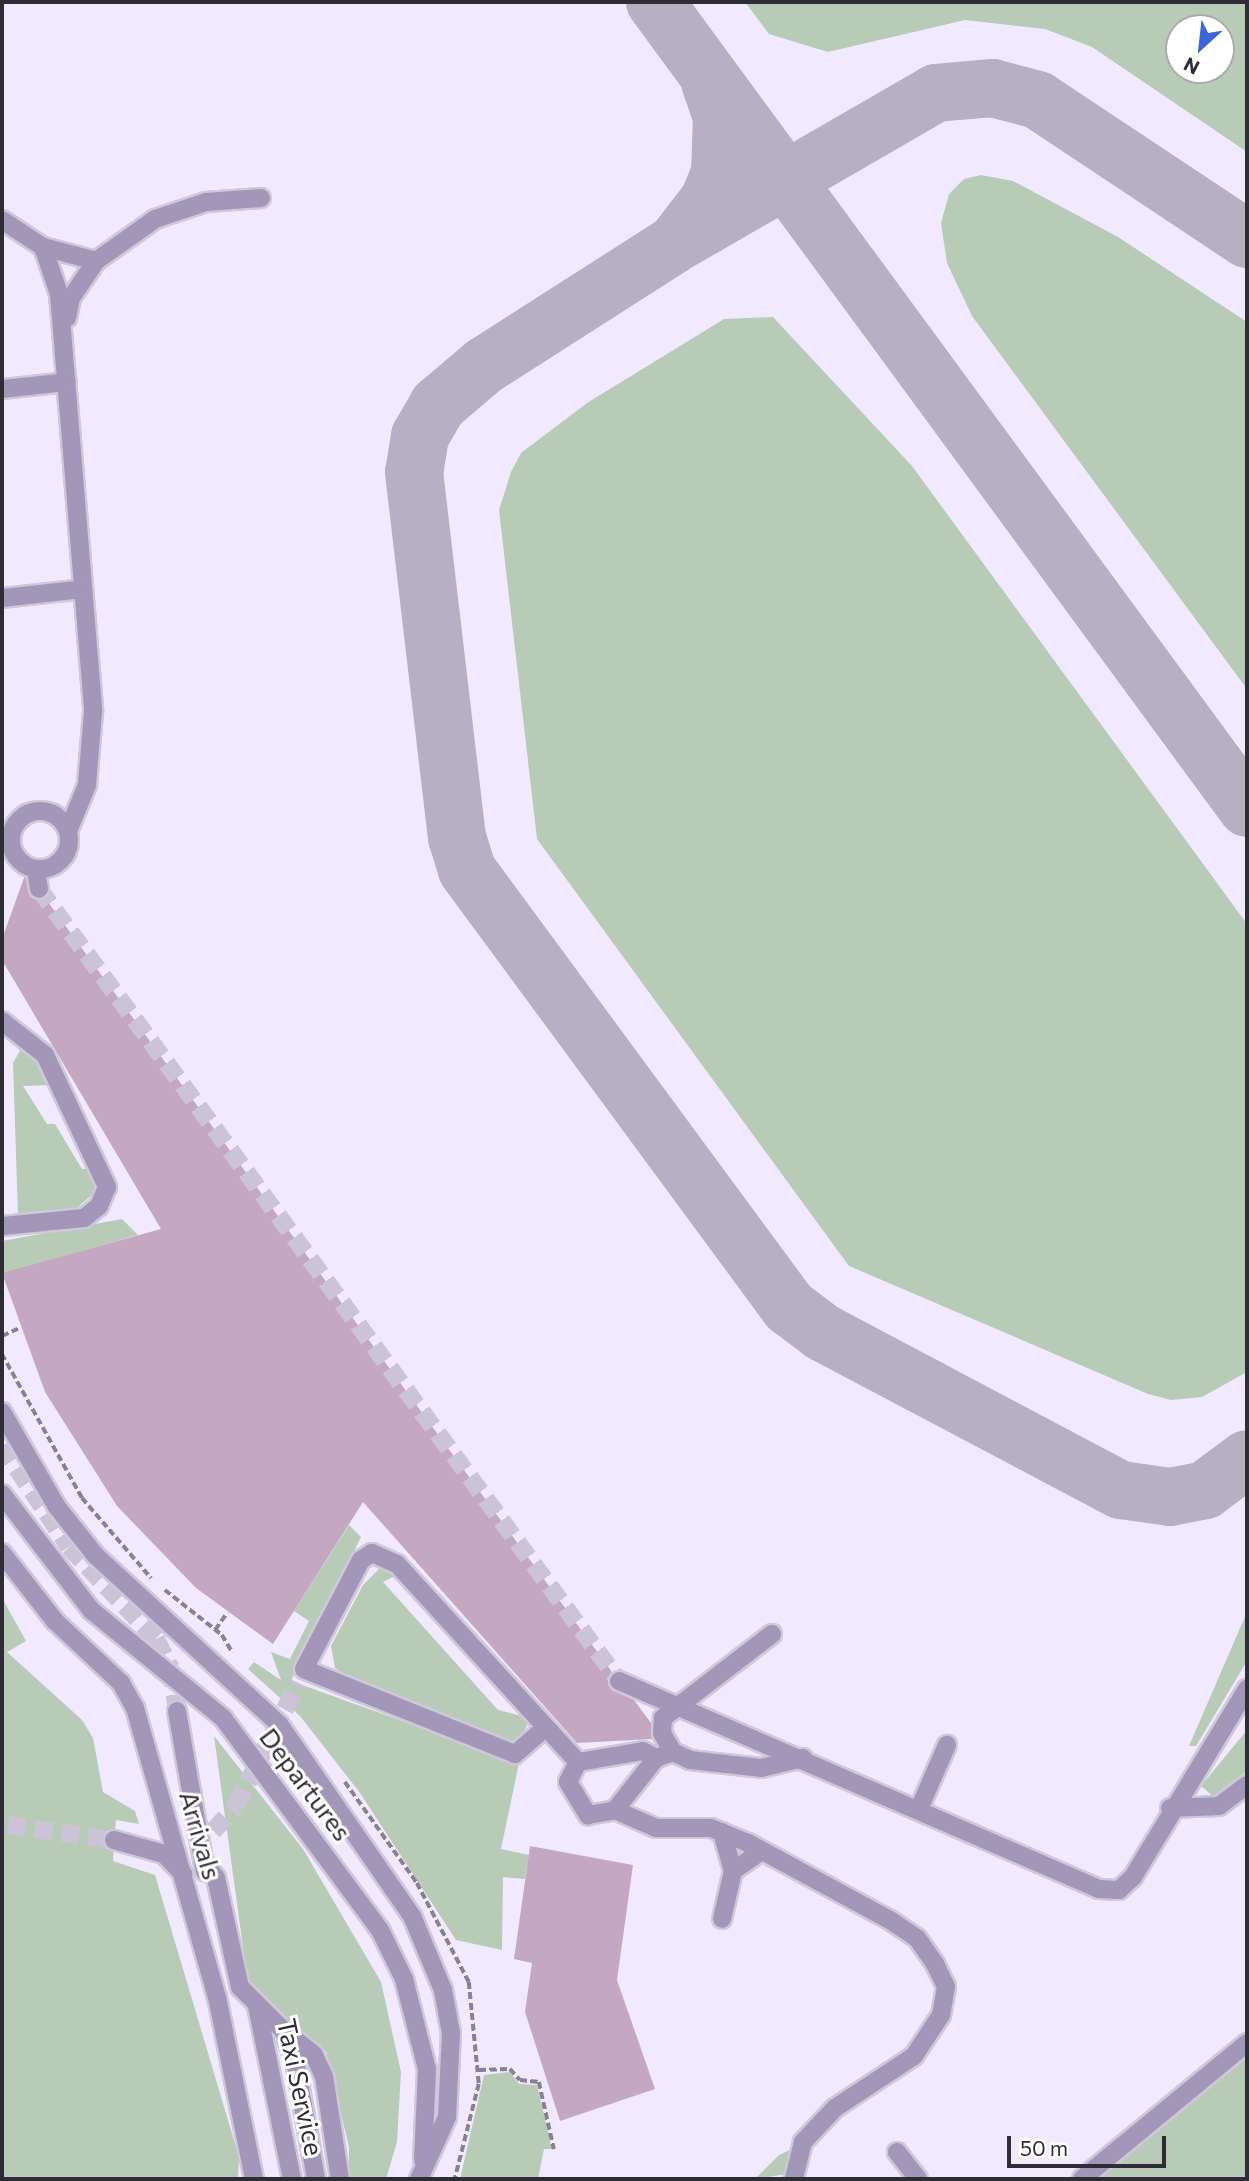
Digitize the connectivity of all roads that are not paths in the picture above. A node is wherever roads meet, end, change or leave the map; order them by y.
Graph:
1 (261, 198) dead end
2 (2, 220) edge
3 (43, 247) junction
4 (96, 261) junction
5 (63, 339) junction
6 (67, 382) junction
7 (2, 389) edge
8 (83, 589) junction
9 (2, 598) edge
10 (68, 831) junction
11 (7, 847) edge
12 (36, 870) junction
13 (39, 889) tunnel mouth
14 (2, 1021) edge
15 (2, 1226) edge
16 (2, 1412) edge
17 (2, 1494) edge
18 (2, 1553) edge
19 (772, 1634) dead end
20 (619, 1681) tunnel mouth
21 (1247, 1689) edge
22 (683, 1707) junction
23 (177, 1711) tunnel mouth
24 (545, 1728) junction
25 (947, 1745) dead end
26 (665, 1755) junction
27 (803, 1758) junction
28 (578, 1762) junction
29 (1247, 1785) edge
30 (1170, 1808) junction
31 (919, 1809) junction
32 (615, 1810) junction
33 (722, 1832) junction
34 (114, 1840) tunnel mouth
35 (206, 1846) junction
36 (762, 1851) junction
37 (733, 1871) junction
38 (187, 1880) junction
39 (722, 1919) dead end
40 (216, 1997) junction
41 (257, 2006) junction
42 (284, 2031) junction
43 (1247, 2043) edge
44 (897, 2152) dead end
45 (254, 2179) edge
46 (292, 2179) edge
47 (316, 2179) edge
48 (340, 2179) edge
49 (417, 2179) edge
50 (794, 2179) edge
51 (918, 2179) edge
52 (1082, 2179) edge

1 - 4 street
2 - 3 street
3 - 4 street
3 - 5 street
4 - 5 street
5 - 6 street
6 - 7 street
6 - 8 street
8 - 9 street
8 - 10 street
10 - 11 street
10 - 12 street
11 - 12 street
12 - 13 street
14 - 15 street
16 - 49 street
17 - 49 street, Departures
18 - 38 street, Arrivals
19 - 22 street
20 - 22 street
21 - 30 street
22 - 26 street
22 - 27 street
23 - 35 street
24 - 24 street
24 - 28 street
25 - 31 street
26 - 27 street
26 - 28 street
26 - 32 street
27 - 31 street
28 - 32 street
29 - 30 street
30 - 31 street
32 - 33 street
33 - 36 street
33 - 37 street
34 - 38 street
35 - 40 street
35 - 41 street, Taxi Service
36 - 37 street
36 - 50 street
37 - 39 street
38 - 40 street, Arrivals
40 - 45 street, Arrivals
41 - 42 street, Taxi Service
41 - 46 street, Taxi Service
42 - 47 street, Taxi Service
42 - 48 street, Taxi Service
43 - 52 street
44 - 51 street

